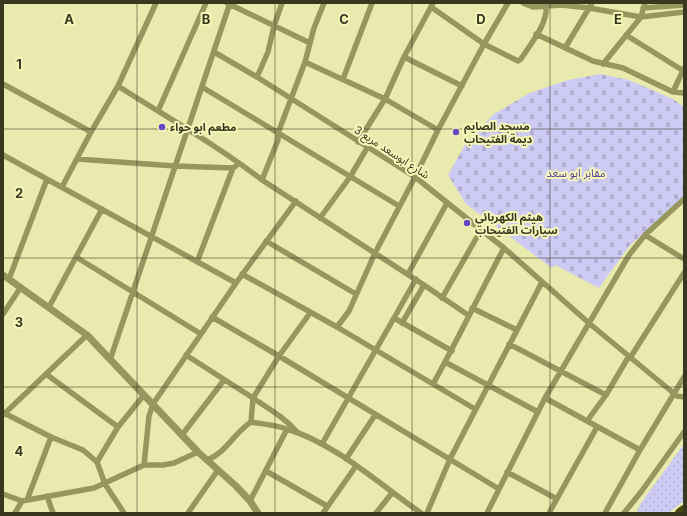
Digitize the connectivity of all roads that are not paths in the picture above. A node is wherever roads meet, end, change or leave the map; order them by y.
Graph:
1 (156, 3) edge
2 (206, 3) edge
3 (282, 3) edge
4 (324, 3) edge
5 (372, 3) edge
6 (509, 3) edge
7 (523, 3) edge
8 (229, 4) edge
9 (546, 4) edge
10 (675, 4) edge
11 (432, 5) edge
12 (591, 5) edge
13 (684, 5) edge
14 (644, 6) edge
15 (684, 12) edge
16 (641, 17) junction
17 (274, 26) junction
18 (536, 34) junction
19 (626, 35) junction
20 (310, 43) junction
21 (484, 44) junction
22 (564, 48) junction
23 (214, 52) junction
24 (404, 57) junction
25 (305, 62) junction
26 (603, 64) junction
27 (683, 69) edge
28 (257, 77) junction
29 (343, 79) junction
30 (3, 84) edge
31 (118, 86) junction
32 (462, 86) junction
33 (202, 87) junction
34 (672, 92) junction
35 (684, 93) edge
36 (290, 98) junction
37 (385, 99) junction
38 (158, 112) junction
39 (188, 129) junction
40 (438, 130) junction
41 (91, 132) junction
42 (278, 133) junction
43 (358, 142) junction
44 (368, 148) junction
45 (3, 155) edge
46 (77, 159) junction
47 (241, 164) junction
48 (175, 166) junction
49 (233, 168) junction
50 (350, 177) junction
51 (415, 177) junction
52 (47, 179) junction
53 (262, 180) junction
54 (62, 188) junction
55 (684, 199) edge
56 (296, 201) junction
57 (447, 204) junction
58 (399, 206) junction
59 (102, 209) junction
60 (320, 218) junction
61 (481, 230) junction
62 (645, 235) junction
63 (152, 236) junction
64 (266, 241) junction
65 (504, 248) junction
66 (374, 253) junction
67 (76, 257) junction
68 (684, 259) edge
69 (197, 262) junction
70 (684, 273) edge
71 (242, 274) junction
72 (408, 274) junction
73 (6, 277) edge
74 (416, 279) junction
75 (542, 282) junction
76 (236, 283) junction
77 (424, 285) junction
78 (22, 287) junction
79 (132, 292) junction
80 (356, 294) junction
81 (442, 298) junction
82 (49, 307) junction
83 (472, 308) junction
84 (310, 312) junction
85 (3, 314) edge
86 (468, 315) junction
87 (212, 317) junction
88 (394, 318) junction
89 (402, 323) junction
90 (590, 324) junction
91 (337, 327) junction
92 (517, 330) junction
93 (201, 334) junction
94 (87, 335) junction
95 (509, 344) junction
96 (376, 350) junction
97 (452, 351) junction
98 (186, 355) junction
99 (279, 356) junction
100 (630, 357) junction
101 (110, 360) junction
102 (445, 362) junction
103 (560, 371) junction
104 (46, 374) junction
105 (684, 377) edge
106 (224, 380) junction
107 (433, 384) junction
108 (488, 385) junction
109 (675, 394) junction
110 (144, 395) junction
111 (606, 395) junction
112 (348, 397) junction
113 (253, 398) junction
114 (545, 398) junction
115 (684, 398) edge
116 (153, 404) junction
117 (475, 409) junction
118 (538, 412) junction
119 (4, 414) edge
120 (375, 415) junction
121 (587, 421) junction
122 (251, 422) junction
123 (118, 427) junction
124 (597, 427) junction
125 (287, 429) junction
126 (684, 432) edge
127 (297, 433) junction
128 (182, 435) junction
129 (51, 437) junction
130 (322, 444) junction
131 (640, 450) junction
132 (198, 452) junction
133 (346, 459) junction
134 (450, 459) junction
135 (207, 460) junction
136 (97, 462) junction
137 (144, 465) junction
138 (356, 466) junction
139 (218, 470) junction
140 (266, 471) junction
141 (507, 472) junction
142 (105, 484) junction
143 (499, 489) junction
144 (392, 493) junction
145 (3, 494) edge
146 (47, 496) junction
147 (557, 499) junction
148 (24, 500) junction
149 (250, 501) junction
150 (327, 506) junction
151 (684, 510) edge
152 (15, 513) edge
153 (53, 513) edge
154 (124, 513) edge
155 (188, 513) edge
156 (258, 513) edge
157 (323, 513) edge
158 (376, 513) edge
159 (421, 513) edge
160 (427, 513) edge
161 (487, 513) edge
162 (549, 513) edge
163 (605, 513) edge
164 (624, 513) edge
165 (680, 513) edge

1 - 31 street
2 - 38 street
3 - 17 street
4 - 20 street
5 - 29 street
6 - 21 street
7 - 9 street
8 - 17 street
8 - 23 street
9 - 12 street
9 - 18 street
10 - 13 street
10 - 14 street
11 - 21 street
11 - 24 street
12 - 16 street
12 - 22 street
14 - 16 street
15 - 16 street
16 - 19 street
17 - 20 street
17 - 28 street
18 - 21 street
18 - 22 street
19 - 26 street
19 - 27 street
20 - 25 street
21 - 32 street
22 - 26 street
23 - 28 street, شارع ابوسعد مربع 3
23 - 33 street
24 - 32 street
24 - 37 street
25 - 29 street
25 - 36 street
26 - 34 street
27 - 34 street
28 - 36 street, شارع ابوسعد مربع 3
29 - 37 street
30 - 41 street
31 - 38 street
31 - 41 street
32 - 40 street
33 - 39 street
33 - 42 street
34 - 35 street
36 - 42 street
36 - 43 street, شارع ابوسعد مربع 3
37 - 40 street
37 - 43 street
38 - 39 street
39 - 47 street
39 - 48 street
40 - 51 street
41 - 46 street
42 - 50 street
42 - 53 street
43 - 44 street, شارع ابوسعد مربع 3
44 - 50 street
44 - 51 street, شارع ابوسعد مربع 3
45 - 52 street
46 - 48 street
46 - 54 street
47 - 49 street
47 - 53 street
48 - 49 street
48 - 63 street
49 - 69 street
50 - 58 street
50 - 60 street
51 - 57 street, شارع ابوسعد مربع 3
51 - 58 street
52 - 54 street
52 - 73 street
53 - 56 street
54 - 59 street
55 - 62 street
56 - 60 street
56 - 64 street
57 - 61 street, شارع ابوسعد مربع 3
57 - 72 street
58 - 66 street
59 - 63 street
59 - 67 street
60 - 66 street
61 - 65 street, شارع ابوسعد مربع 3
61 - 81 street
62 - 68 street
62 - 90 street
63 - 69 street
63 - 79 street
64 - 71 street
64 - 80 street
65 - 75 street, شارع ابوسعد مربع 3
65 - 83 street
66 - 72 street
66 - 80 street
67 - 79 street
67 - 82 street
69 - 76 street
70 - 100 street
71 - 76 street
71 - 84 street
72 - 74 street
73 - 78 street
74 - 77 street
74 - 88 street
75 - 90 street, شارع ابوسعد مربع 3
75 - 92 street
76 - 87 street
77 - 81 street
77 - 89 street
78 - 82 street
78 - 85 street
79 - 93 street
79 - 101 street
80 - 91 street
81 - 86 street
82 - 94 street
83 - 86 street
83 - 92 street
84 - 91 street
84 - 99 street
86 - 97 street
87 - 93 street
87 - 99 street
88 - 89 street
88 - 96 street
89 - 97 street
90 - 100 street, شارع ابوسعد مربع 3
90 - 103 street
91 - 96 street
92 - 95 street
93 - 98 street
94 - 101 street
94 - 104 street
95 - 103 street
95 - 108 street
96 - 107 street
96 - 112 street
97 - 102 street
98 - 106 street
98 - 116 street
99 - 112 street
99 - 113 street
100 - 109 street, شارع ابوسعد مربع 3
100 - 111 street
101 - 110 street
102 - 107 street
102 - 108 street
103 - 111 street
103 - 114 street
104 - 119 street
104 - 123 street
105 - 109 street
106 - 113 street
106 - 128 street
107 - 117 street
108 - 117 street
108 - 118 street
109 - 115 street, شارع ابوسعد مربع 3
109 - 131 street
110 - 116 street
110 - 123 street
111 - 121 street
112 - 120 street
112 - 130 street
113 - 122 street
113 - 127 street
114 - 118 street
114 - 121 street
116 - 128 street
116 - 137 street
117 - 134 street
118 - 141 street
119 - 129 street
120 - 133 street
120 - 134 street
121 - 124 street
122 - 125 street
122 - 135 street
123 - 136 street
124 - 131 street
124 - 147 street
125 - 127 street
125 - 140 street
126 - 164 street
127 - 130 street
128 - 132 street
129 - 136 street
129 - 148 street
130 - 133 street
131 - 163 street
132 - 135 street
132 - 137 street
133 - 138 street
134 - 143 street
134 - 160 street
135 - 139 street
136 - 142 street
137 - 142 street
138 - 144 street
138 - 150 street
139 - 149 street
139 - 155 street
140 - 149 street
140 - 150 street
141 - 143 street
141 - 147 street
142 - 146 street
142 - 154 street
143 - 161 street
144 - 158 street
144 - 159 street
145 - 148 street
146 - 148 street
146 - 153 street
147 - 162 street
148 - 152 street
149 - 156 street
150 - 157 street
151 - 165 highway

